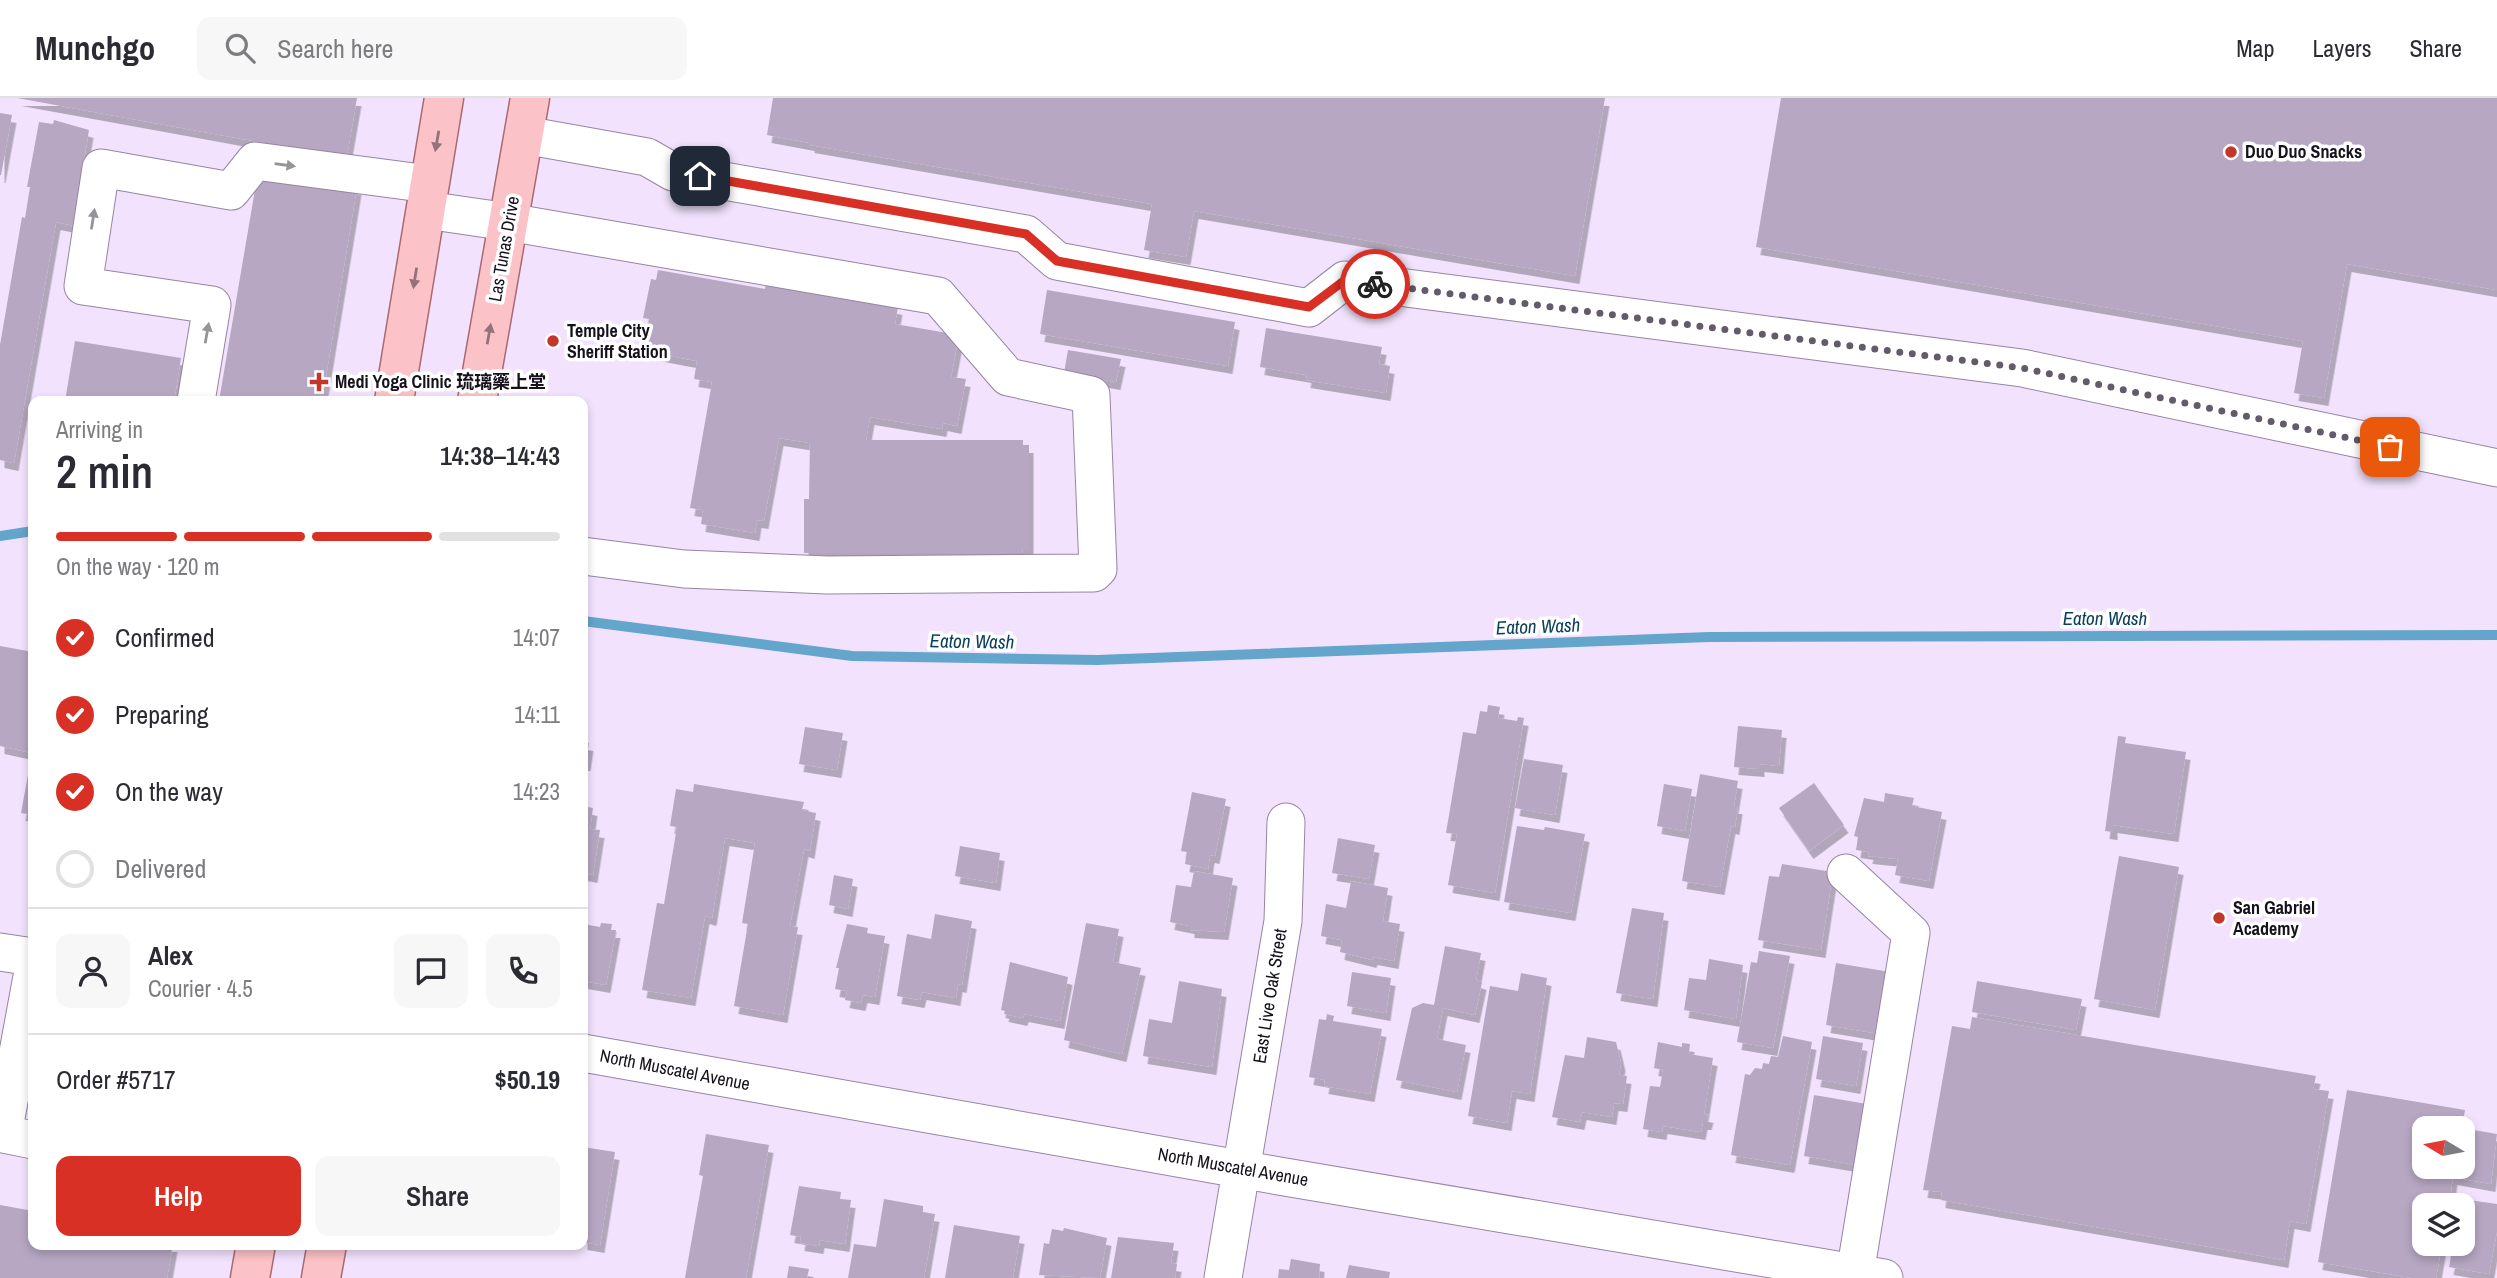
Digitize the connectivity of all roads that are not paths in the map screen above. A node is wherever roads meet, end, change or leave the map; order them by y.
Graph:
1 (444, 98) edge
2 (530, 98) edge
3 (524, 135) junction
4 (428, 197) junction
5 (508, 222) junction
6 (198, 396) edge
7 (395, 396) edge
8 (478, 396) edge
9 (2497, 468) edge
10 (588, 556) edge
11 (1286, 822) dead end
12 (1846, 873) dead end
13 (0, 952) edge
14 (28, 956) edge
15 (28, 998) edge
16 (588, 1054) edge
17 (28, 1139) edge
18 (1241, 1169) junction
19 (255, 1250) edge
20 (326, 1250) edge
21 (1870, 1276) edge
22 (250, 1278) edge
23 (321, 1278) edge
24 (1223, 1278) edge

1 -> 4 main road
2 - 3 main road, Las Tunas Drive
3 - 5 main road, Las Tunas Drive
3 - 9 street
4 - 5 street
6 -> 4 street
4 -> 7 main road
8 -> 5 main road, Las Tunas Drive
5 - 10 street
11 - 18 street, East Live Oak Street
12 - 21 street
13 - 14 street
15 - 17 street
16 - 18 street, North Muscatel Avenue
18 - 21 street, North Muscatel Avenue
18 - 24 street, East Live Oak Street
19 - 22 main road
20 - 23 main road

